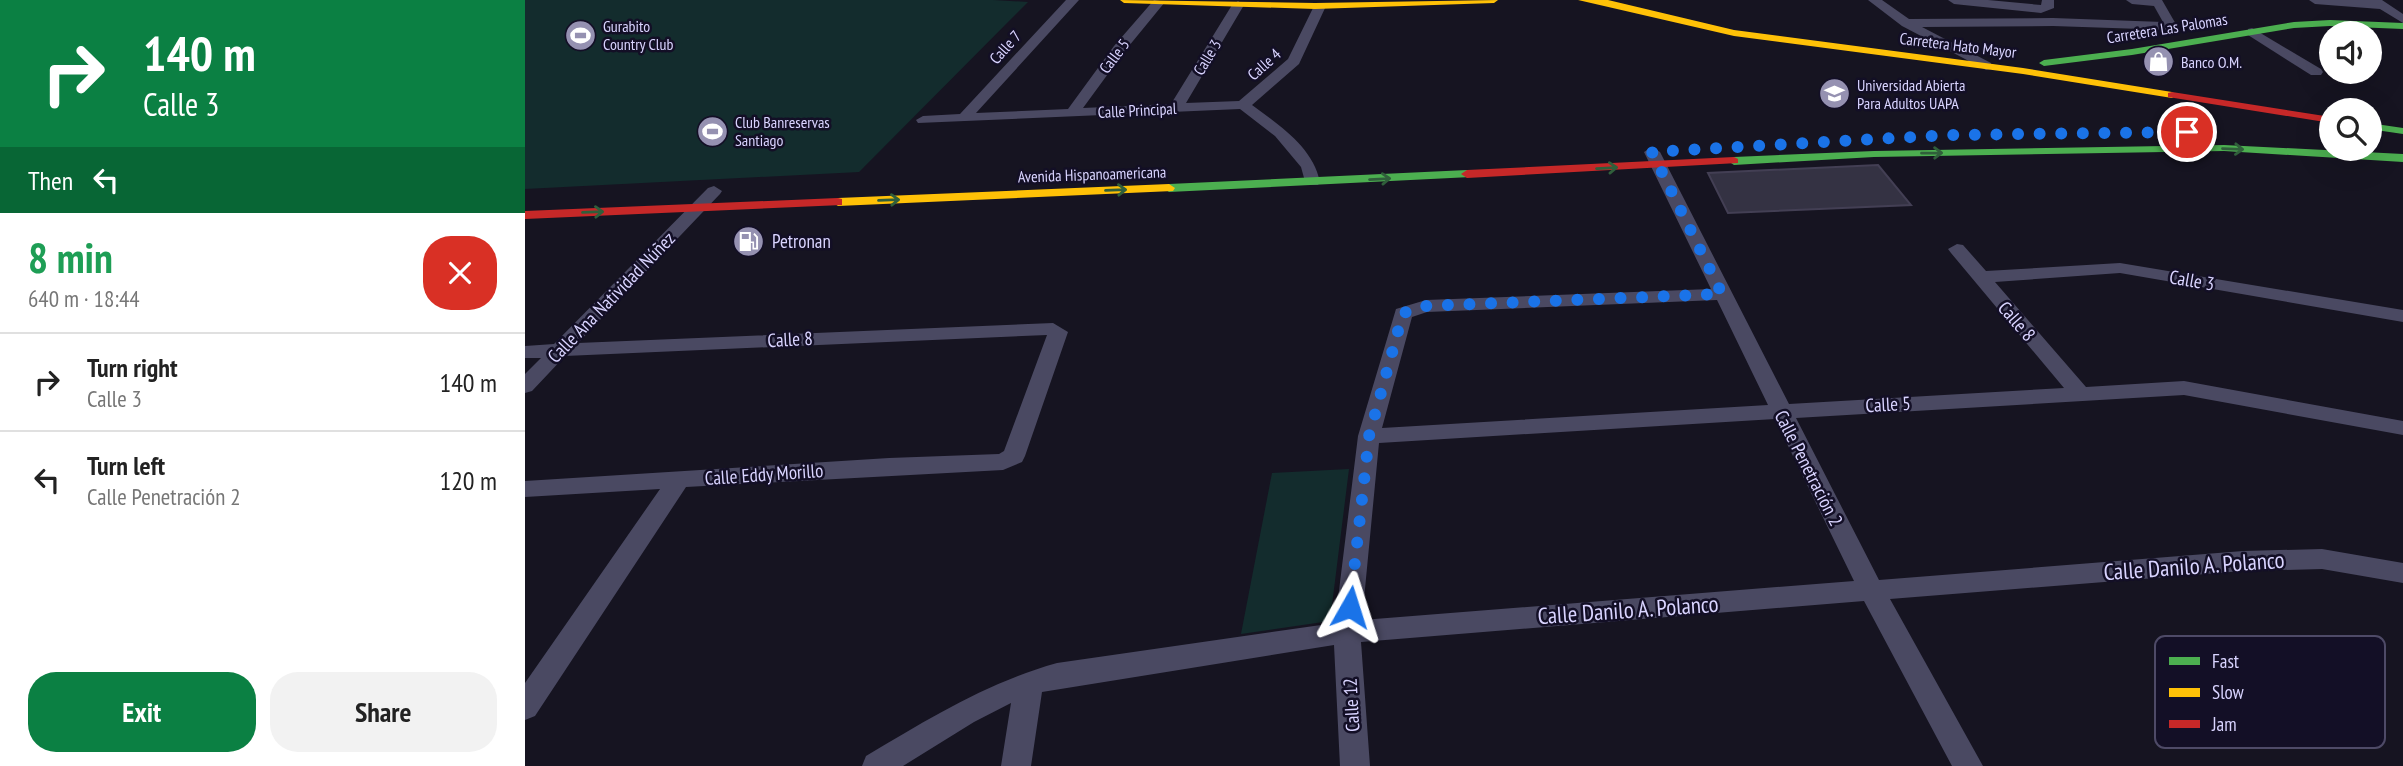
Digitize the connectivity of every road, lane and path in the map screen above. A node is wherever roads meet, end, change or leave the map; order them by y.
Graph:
1 (1073, 0) edge
2 (1124, 0) edge
3 (1494, 0) edge
4 (1582, 0) edge
5 (1874, 0) edge
6 (1954, 0) edge
7 (2048, 0) edge
8 (2132, 0) edge
9 (2315, 0) edge
10 (1167, 1) edge
11 (2157, 1) edge
12 (2379, 3) edge
13 (1238, 5) junction
14 (1319, 6) junction
15 (2403, 19) edge
16 (1906, 23) junction
17 (2403, 26) edge
18 (2252, 32) junction
19 (1986, 66) junction
20 (2023, 71) junction
21 (2316, 72) dead end
22 (1243, 105) junction
23 (1176, 108) junction
24 (1072, 113) junction
25 (964, 118) junction
26 (2319, 118) edge
27 (923, 120) dead end
28 (2382, 128) edge
29 (2403, 131) edge
30 (2161, 133) dead end
31 (1923, 137) dead end
32 (2319, 138) edge
33 (2382, 142) edge
34 (2403, 143) edge
35 (2403, 158) edge
36 (1656, 159) junction
37 (1310, 174) junction
38 (1088, 175) dead end
39 (721, 190) joint
40 (525, 199) edge
41 (698, 208) junction
42 (525, 215) edge
43 (1957, 249) dead end
44 (1979, 277) junction
45 (1722, 294) junction
46 (2403, 316) edge
47 (559, 350) junction
48 (525, 352) edge
49 (525, 386) edge
50 (2079, 392) junction
51 (1780, 410) junction
52 (2403, 428) edge
53 (1369, 436) junction
54 (1003, 463) joint
55 (679, 479) junction
56 (525, 489) edge
57 (2403, 573) edge
58 (1872, 591) junction
59 (1347, 632) junction
60 (1029, 682) junction
61 (525, 707) edge
62 (877, 766) edge
63 (1016, 766) edge
64 (1355, 766) edge
65 (1968, 766) edge

1 - 25 street, Calle 7
2 - 10 main road
3 - 14 main road
4 - 19 main road, Carretera Hato Mayor
5 - 16 street
6 - 7 street
8 - 11 street
9 - 12 street
10 - 13 main road
10 - 24 street, Calle 5
11 - 16 street
12 - 15 street
13 - 14 main road
13 - 23 street, Calle 3
14 - 22 street, Calle 4
16 - 19 street
17 - 18 main road, Carretera Las Palomas
18 - 20 main road, Carretera Las Palomas
18 - 21 street
19 - 20 main road, Carretera Hato Mayor
20 - 26 main road, Carretera Hato Mayor
22 - 23 street, Calle Principal
22 - 37 street
23 - 24 street, Calle Principal
24 - 25 street, Calle Principal
25 - 27 street, Calle Principal
28 - 29 main road
30 - 32 main road
31 - 36 main road, Avenida Hispanoamericana
33 - 34 main road
36 -> 35 main road, Avenida Hispanoamericana
36 - 37 main road, Avenida Hispanoamericana
36 - 45 street, Calle Penetración 2
37 - 38 main road, Avenida Hispanoamericana
41 -> 37 main road, Avenida Hispanoamericana
39 - 40 main road
39 - 41 street, Calle Ana Natividad Núñez
42 -> 41 main road, Avenida Hispanoamericana
41 - 47 street, Calle Ana Natividad Núñez
43 - 44 street, Calle 8
44 - 46 street, Calle 3
44 - 50 street, Calle 8
45 - 51 street, Calle Penetración 2
45 - 53 street, Calle 12
47 - 48 street, Calle 8
47 - 49 street, Calle Ana Natividad Núñez
47 - 54 street, Calle 8
50 - 51 street, Calle 5
50 - 52 street, Calle 5
51 - 53 street, Calle 5
51 - 58 street, Calle Penetración 2
53 - 59 street, Calle 12
54 - 55 street, Calle Eddy Morillo
55 - 56 street, Calle Eddy Morillo
55 - 61 street
57 - 58 street, Calle Danilo A. Polanco
58 - 59 street, Calle Danilo A. Polanco
58 - 65 street, Calle Penetración 2
59 - 60 street, Calle Danilo A. Polanco
59 - 64 street, Calle 12
60 - 62 street, Calle Danilo A. Polanco
60 - 63 street

